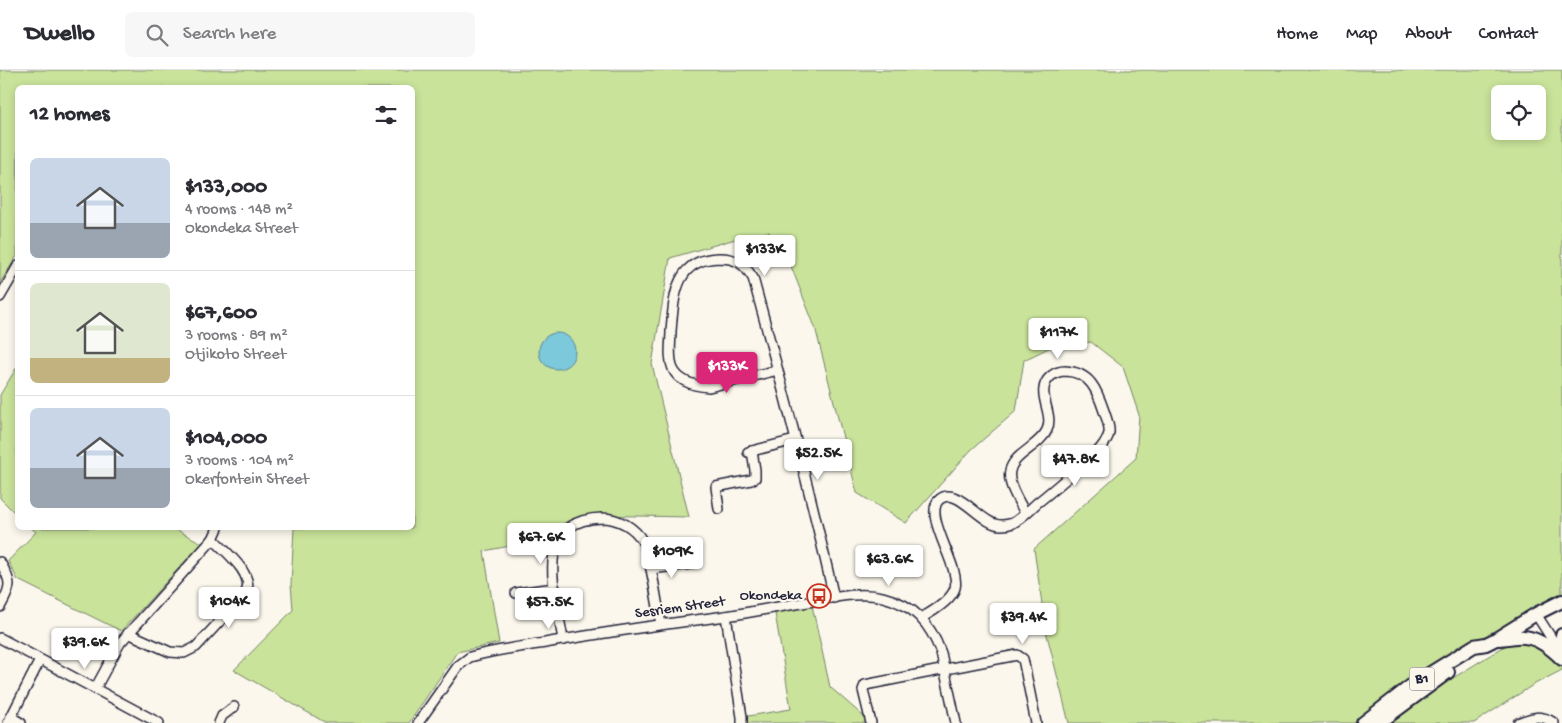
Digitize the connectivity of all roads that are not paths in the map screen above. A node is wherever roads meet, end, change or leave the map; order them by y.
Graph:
1 (15, 271) edge
2 (0, 297) edge
3 (778, 370) junction
4 (795, 440) junction
5 (719, 509) dead end
6 (1025, 513) junction
7 (217, 530) edge
8 (213, 539) junction
9 (0, 562) edge
10 (690, 564) dead end
11 (651, 569) junction
12 (555, 588) junction
13 (516, 593) dead end
14 (834, 598) junction
15 (1562, 601) edge
16 (0, 607) edge
17 (1536, 614) junction
18 (726, 616) junction
19 (921, 618) junction
20 (661, 624) junction
21 (128, 633) junction
22 (1562, 635) edge
23 (0, 638) edge
24 (563, 640) junction
25 (1490, 642) junction
26 (1562, 649) edge
27 (1562, 655) edge
28 (1562, 659) edge
29 (40, 660) junction
30 (944, 669) junction
31 (95, 689) junction
32 (234, 707) dead end
33 (9, 720) edge
34 (21, 723) edge
35 (159, 723) edge
36 (218, 723) edge
37 (418, 723) edge
38 (742, 723) edge
39 (871, 723) edge
40 (956, 723) edge
41 (1036, 723) edge
42 (1363, 723) edge
43 (1379, 723) edge
44 (1518, 723) edge
45 (1554, 723) edge

1 - 2 street
3 - 3 street
3 - 4 street
4 - 5 street
4 - 14 street
6 - 6 street
6 - 19 street
7 - 8 street
8 - 21 street
8 - 21 street
9 - 16 street
10 - 11 street
11 - 12 street
11 - 20 street
12 - 13 street
12 - 24 street
14 - 18 street, Sesriem Street
14 - 19 street, Sesriem Street
15 - 17 highway, B1
17 - 25 highway, B1
17 - 27 street
18 - 20 street, Sesriem Street
18 - 38 street
19 - 30 street, Sesriem Street
20 - 24 street, Sesriem Street
21 - 31 street
22 - 26 highway
23 - 29 street
24 - 37 street, Sesriem Street
25 - 28 highway
25 - 42 highway, B1
25 - 43 highway, B1
29 - 31 street
29 - 33 street
30 - 39 street
30 - 40 street, Sesriem Street
30 - 41 street
31 - 35 street
32 - 36 street
33 - 34 street
44 - 45 street

